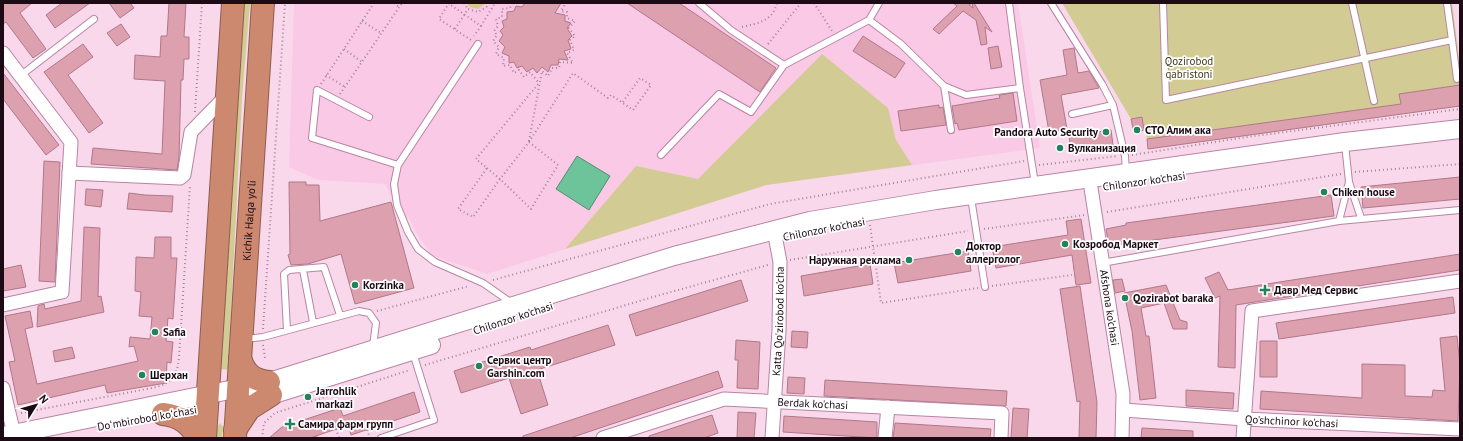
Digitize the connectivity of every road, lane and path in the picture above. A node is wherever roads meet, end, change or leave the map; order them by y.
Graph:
1 (202, 3) edge
2 (233, 3) edge
3 (263, 3) edge
4 (285, 3) edge
5 (374, 3) edge
6 (394, 3) edge
7 (402, 3) edge
8 (449, 3) edge
9 (464, 3) edge
10 (495, 3) edge
11 (512, 3) edge
12 (516, 3) edge
13 (519, 3) edge
14 (566, 3) edge
15 (700, 3) edge
16 (776, 3) edge
17 (801, 3) edge
18 (814, 3) edge
19 (878, 3) edge
20 (1009, 3) edge
21 (1051, 3) edge
22 (1163, 3) edge
23 (1352, 3) edge
24 (1447, 3) edge
25 (488, 4) edge
26 (399, 7) junction
27 (492, 8) junction
28 (468, 9) junction
29 (464, 14) junction
30 (94, 18) dead end
31 (869, 20) junction
32 (362, 21) junction
33 (481, 26) junction
34 (455, 29) junction
35 (731, 30) junction
36 (382, 33) junction
37 (836, 37) junction
38 (1452, 40) junction
39 (478, 44) dead end
40 (344, 49) junction
41 (762, 51) junction
42 (3, 53) edge
43 (1364, 59) junction
44 (362, 62) junction
45 (784, 65) junction
46 (326, 75) junction
47 (20, 76) junction
48 (1456, 79) dead end
49 (539, 83) junction
50 (944, 86) junction
51 (345, 87) junction
52 (1020, 88) junction
53 (317, 90) junction
54 (227, 95) junction
55 (336, 100) junction
56 (1374, 101) dead end
57 (622, 103) junction
58 (1113, 105) junction
59 (1460, 110) edge
60 (1072, 114) dead end
61 (369, 117) dead end
62 (1460, 129) edge
63 (194, 130) junction
64 (952, 130) dead end
65 (1460, 138) edge
66 (529, 142) junction
67 (1345, 147) junction
68 (661, 156) dead end
69 (1125, 156) junction
70 (1460, 164) edge
71 (398, 165) junction
72 (1033, 166) junction
73 (487, 168) junction
74 (1348, 172) junction
75 (69, 173) junction
76 (1126, 174) junction
77 (190, 179) dead end
78 (500, 179) junction
79 (1349, 182) junction
80 (1090, 183) junction
81 (1035, 186) junction
82 (972, 204) junction
83 (1460, 210) edge
84 (1094, 214) junction
85 (1360, 218) junction
86 (869, 220) junction
87 (1339, 221) junction
88 (976, 230) junction
89 (775, 234) junction
90 (873, 245) junction
91 (780, 262) junction
92 (1102, 263) junction
93 (303, 270) junction
94 (1072, 275) dead end
95 (1460, 281) edge
96 (483, 283) junction
97 (985, 287) junction
98 (515, 305) junction
99 (3, 306) edge
100 (369, 313) junction
101 (340, 315) junction
102 (313, 322) junction
103 (288, 330) junction
104 (263, 337) junction
105 (241, 349) junction
106 (372, 350) junction
107 (413, 350) junction
108 (265, 358) dead end
109 (418, 368) junction
110 (3, 388) edge
111 (270, 389) junction
112 (238, 395) junction
113 (774, 400) junction
114 (207, 401) junction
115 (888, 407) junction
116 (1124, 410) junction
117 (163, 414) junction
118 (10, 416) junction
119 (1244, 418) junction
120 (336, 429) dead end
121 (1460, 429) edge
122 (366, 430) dead end
123 (235, 434) edge
124 (11, 436) edge
125 (39, 438) edge
126 (199, 438) edge
127 (205, 438) edge
128 (262, 438) edge
129 (339, 438) edge
130 (370, 438) edge
131 (381, 438) edge
132 (603, 438) edge
133 (772, 438) edge
134 (885, 438) edge
135 (1001, 438) edge
136 (1122, 438) edge
137 (1243, 438) edge

1 - 63 path
2 - 54 highway
3 - 105 highway, Kichik Halqa yo'li
4 - 104 path
5 - 32 path
6 - 26 path
7 - 26 path
8 - 29 path
8 - 34 path
9 - 28 path
10 - 27 path
11 - 49 path
12 - 13 path
14 - 49 path
15 - 35 lane
16 - 35 path
17 - 41 path
18 - 37 path
19 - 31 lane
20 - 52 lane
21 - 58 lane
22 - 43 lane
23 - 43 lane
24 - 38 lane
25 - 27 path
25 - 28 path
26 - 36 path
27 - 33 path
28 - 29 path
29 - 33 path
29 - 34 path
30 - 47 lane
31 - 37 lane
31 - 50 lane
32 - 36 path
32 - 40 path
33 - 34 path
35 - 41 lane
36 - 44 path
37 - 45 lane
38 - 43 lane
38 - 48 lane
39 - 71 lane
40 - 44 path
40 - 46 path
41 - 45 lane
42 - 47 street
43 - 56 lane
44 - 51 path
45 - 68 lane
46 - 51 path
46 - 53 path
47 - 75 street
49 - 66 path
49 - 73 path
50 - 52 lane
50 - 64 lane
51 - 55 path
52 - 72 lane
53 - 55 lane
53 - 71 lane
54 - 63 street
54 - 114 highway
55 - 61 lane
57 - 57 path
57 - 66 path
58 - 60 lane
58 - 69 lane
59 - 69 path
62 - 67 main road, Chilonzor ko'chasi
63 - 75 street
65 - 67 main road, Chilonzor ko'chasi
66 - 78 path
66 - 78 path
67 - 74 lane
67 - 76 main road, Chilonzor ko'chasi
67 - 80 main road, Chilonzor ko'chasi
69 - 72 path
69 - 76 lane
70 - 74 path
71 - 96 lane
72 - 81 lane
72 - 96 path
73 - 78 path
73 - 78 path
74 - 79 lane
74 - 84 path
75 - 99 street
76 - 80 main road, Chilonzor ko'chasi
77 - 118 path
79 - 85 lane
79 - 87 lane
80 - 81 main road, Chilonzor ko'chasi
80 - 82 main road, Chilonzor ko'chasi
80 - 84 street, Afshona ko'chasi
81 - 89 main road, Chilonzor ko'chasi
82 - 86 main road, Chilonzor ko'chasi
82 - 88 lane
83 - 85 lane
84 - 88 path
84 - 92 street, Afshona ko'chasi
85 - 87 lane
86 - 89 main road, Chilonzor ko'chasi
86 - 90 path
87 - 92 lane
88 - 90 path
88 - 97 lane
89 - 91 street, Katta Qo'zirobod ko'cha
89 - 98 main road, Chilonzor ko'chasi
89 - 107 main road, Chilonzor ko'chasi
90 - 91 path
90 - 97 path
91 - 109 path
91 - 113 street, Katta Qo'zirobod ko'cha
92 - 116 street, Afshona ko'chasi
93 - 101 lane
93 - 102 lane
93 - 103 lane
94 - 97 path
95 - 119 street
96 - 98 lane
96 - 100 path
98 - 106 main road, Chilonzor ko'chasi
100 - 101 lane
100 - 106 lane
101 - 102 lane
102 - 103 lane
103 - 104 lane
104 - 105 lane
104 - 108 path
105 - 111 highway
105 - 112 highway, Kichik Halqa yo'li
106 - 111 main road, Chilonzor ko'chasi
107 - 109 lane
107 - 111 main road, Chilonzor ko'chasi
109 - 128 path
109 - 131 lane
110 - 118 street
111 - 112 main road, Chilonzor ko'chasi
111 - 123 highway
112 - 114 main road, Chilonzor ko'chasi
112 - 123 highway, Kichik Halqa yo'li
113 - 115 street, Berdak ko'chasi
113 - 132 street, Berdak ko'chasi
113 - 133 street, Katta Qo'zirobod ko'cha
114 - 117 main road, Doʻmbirobod koʻchasi
114 - 124 main road, Doʻmbirobod koʻchasi
114 - 127 highway
115 - 134 street
115 - 135 street, Berdak ko'chasi
116 - 119 street, Qo'shchinor ko'chasi
116 - 136 street, Afshona ko'chasi
117 - 125 main road, Doʻmbirobod koʻchasi
117 - 126 highway
118 - 124 street
119 - 121 street, Qo'shchinor ko'chasi
119 - 137 street
120 - 129 path
122 - 130 path

